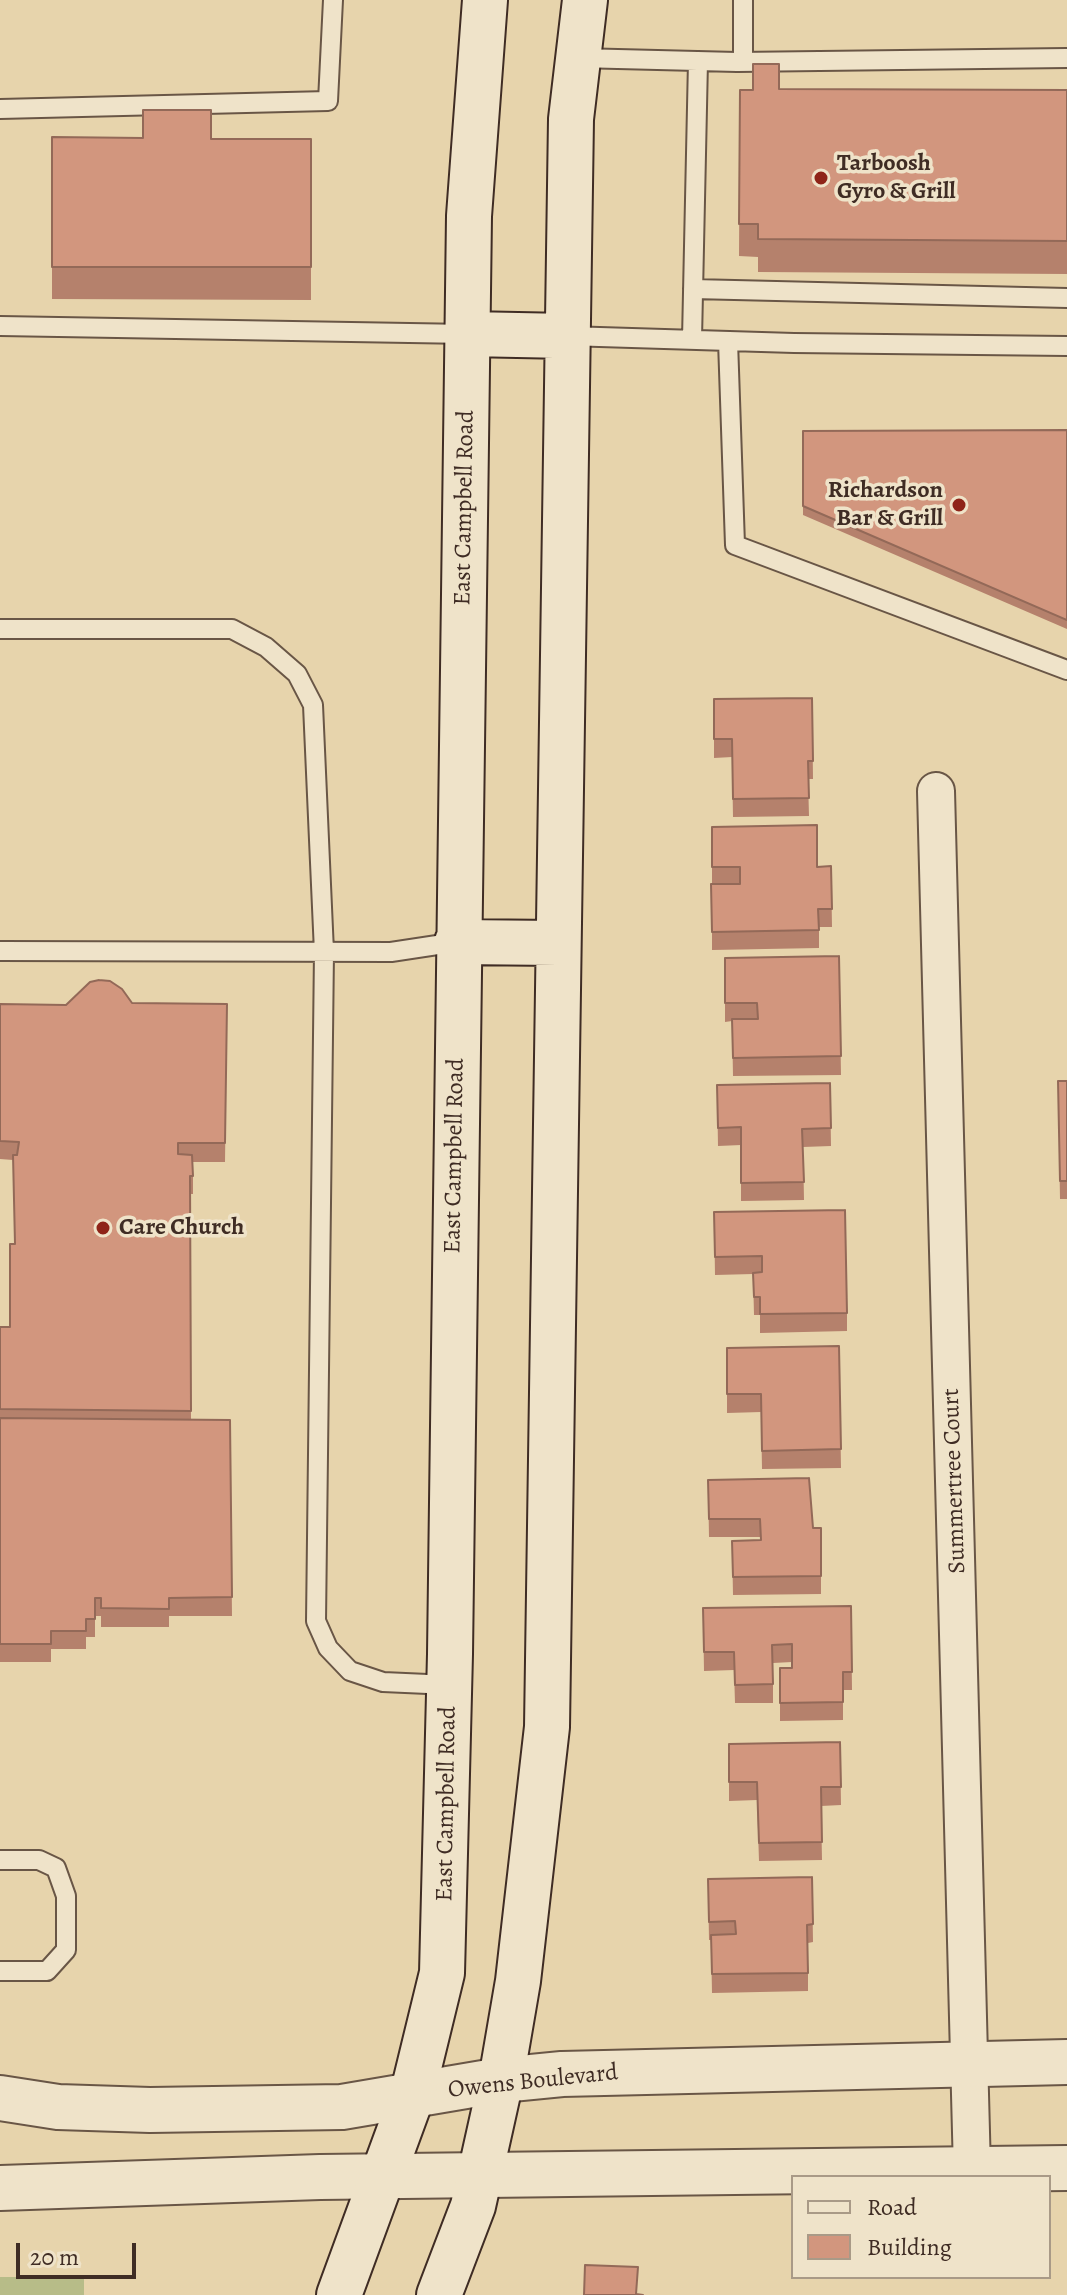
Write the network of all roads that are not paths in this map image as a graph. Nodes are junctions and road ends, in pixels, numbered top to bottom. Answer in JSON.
{"nodes":[{"id":1,"x":333,"y":0,"type":"edge"},
{"id":2,"x":485,"y":0,"type":"edge"},
{"id":3,"x":585,"y":0,"type":"edge"},
{"id":4,"x":743,"y":0,"type":"edge"},
{"id":5,"x":578,"y":58,"type":"junction"},
{"id":6,"x":1067,"y":58,"type":"edge"},
{"id":7,"x":698,"y":61,"type":"junction"},
{"id":8,"x":743,"y":62,"type":"junction"},
{"id":9,"x":0,"y":109,"type":"edge"},
{"id":10,"x":693,"y":289,"type":"junction"},
{"id":11,"x":1067,"y":298,"type":"edge"},
{"id":12,"x":0,"y":326,"type":"edge"},
{"id":13,"x":468,"y":334,"type":"junction"},
{"id":14,"x":567,"y":336,"type":"junction"},
{"id":15,"x":692,"y":339,"type":"junction"},
{"id":16,"x":728,"y":341,"type":"junction"},
{"id":17,"x":1067,"y":346,"type":"edge"},
{"id":18,"x":0,"y":629,"type":"edge"},
{"id":19,"x":1067,"y":670,"type":"edge"},
{"id":20,"x":936,"y":791,"type":"dead end"},
{"id":21,"x":457,"y":942,"type":"junction"},
{"id":22,"x":558,"y":943,"type":"junction"},
{"id":23,"x":0,"y":951,"type":"edge"},
{"id":24,"x":324,"y":952,"type":"junction"},
{"id":25,"x":450,"y":1685,"type":"junction"},
{"id":26,"x":0,"y":1860,"type":"edge"},
{"id":27,"x":0,"y":1971,"type":"edge"},
{"id":28,"x":1067,"y":2062,"type":"edge"},
{"id":29,"x":970,"y":2064,"type":"junction"},
{"id":30,"x":501,"y":2080,"type":"junction"},
{"id":31,"x":412,"y":2096,"type":"junction"},
{"id":32,"x":0,"y":2098,"type":"edge"},
{"id":33,"x":1067,"y":2168,"type":"edge"},
{"id":34,"x":972,"y":2170,"type":"junction"},
{"id":35,"x":481,"y":2174,"type":"junction"},
{"id":36,"x":383,"y":2176,"type":"junction"},
{"id":37,"x":0,"y":2188,"type":"edge"},
{"id":38,"x":339,"y":2295,"type":"edge"},
{"id":39,"x":439,"y":2295,"type":"edge"}],
"edges":[{"from":1,"to":9,"type":"lane"},
{"from":2,"to":13,"type":"main road","name":"East Campbell Road"},
{"from":3,"to":5,"type":"main road"},
{"from":4,"to":8,"type":"lane"},
{"from":5,"to":7,"type":"lane"},
{"from":5,"to":14,"type":"main road"},
{"from":6,"to":8,"type":"lane"},
{"from":7,"to":8,"type":"lane"},
{"from":7,"to":10,"type":"lane"},
{"from":10,"to":11,"type":"lane"},
{"from":10,"to":15,"type":"lane"},
{"from":12,"to":13,"type":"lane"},
{"from":13,"to":14,"type":"main road"},
{"from":13,"to":21,"type":"main road","name":"East Campbell Road"},
{"from":14,"to":15,"type":"lane"},
{"from":14,"to":22,"type":"main road"},
{"from":15,"to":16,"type":"lane"},
{"from":16,"to":17,"type":"lane"},
{"from":16,"to":19,"type":"lane"},
{"from":18,"to":24,"type":"lane"},
{"from":20,"to":29,"type":"street","name":"Summertree Court"},
{"from":21,"to":22,"type":"main road"},
{"from":21,"to":24,"type":"lane"},
{"from":21,"to":25,"type":"main road","name":"East Campbell Road"},
{"from":22,"to":30,"type":"main road"},
{"from":23,"to":24,"type":"lane"},
{"from":24,"to":25,"type":"lane"},
{"from":25,"to":31,"type":"main road","name":"East Campbell Road"},
{"from":26,"to":27,"type":"lane"},
{"from":28,"to":29,"type":"main road","name":"Owens Boulevard"},
{"from":29,"to":30,"type":"main road","name":"Owens Boulevard"},
{"from":29,"to":34,"type":"street","name":"Summertree Court"},
{"from":30,"to":31,"type":"main road","name":"Owens Boulevard"},
{"from":30,"to":35,"type":"main road"},
{"from":31,"to":32,"type":"main road","name":"Owens Boulevard"},
{"from":31,"to":36,"type":"main road","name":"East Campbell Road"},
{"from":33,"to":34,"type":"main road"},
{"from":34,"to":35,"type":"main road"},
{"from":35,"to":36,"type":"main road"},
{"from":35,"to":39,"type":"main road"},
{"from":36,"to":37,"type":"main road"},
{"from":36,"to":38,"type":"main road","name":"East Campbell Road"}]}
